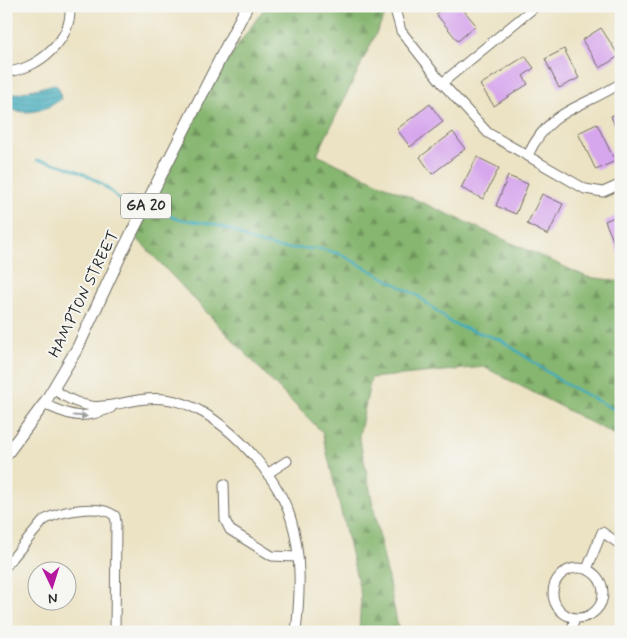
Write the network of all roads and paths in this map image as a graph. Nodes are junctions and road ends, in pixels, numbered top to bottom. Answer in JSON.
{"nodes":[{"id":1,"x":70,"y":6,"type":"edge"},
{"id":2,"x":247,"y":6,"type":"edge"},
{"id":3,"x":394,"y":6,"type":"edge"},
{"id":4,"x":536,"y":6,"type":"edge"},
{"id":5,"x":6,"y":72,"type":"edge"},
{"id":6,"x":442,"y":82,"type":"junction"},
{"id":7,"x":621,"y":83,"type":"edge"},
{"id":8,"x":528,"y":155,"type":"junction"},
{"id":9,"x":621,"y":184,"type":"edge"},
{"id":10,"x":53,"y":389,"type":"junction"},
{"id":11,"x":44,"y":404,"type":"junction"},
{"id":12,"x":116,"y":406,"type":"junction"},
{"id":13,"x":6,"y":455,"type":"edge"},
{"id":14,"x":287,"y":461,"type":"dead end"},
{"id":15,"x":266,"y":474,"type":"junction"},
{"id":16,"x":224,"y":484,"type":"dead end"},
{"id":17,"x":621,"y":545,"type":"edge"},
{"id":18,"x":297,"y":557,"type":"junction"},
{"id":19,"x":6,"y":566,"type":"edge"},
{"id":20,"x":587,"y":569,"type":"junction"},
{"id":21,"x":575,"y":626,"type":"edge"},
{"id":22,"x":115,"y":632,"type":"edge"},
{"id":23,"x":296,"y":632,"type":"edge"}],
"edges":[{"from":1,"to":5,"type":"street"},
{"from":2,"to":10,"type":"main road","name":"HAMPTON STREET","number":"GA 20"},
{"from":3,"to":6,"type":"street"},
{"from":4,"to":6,"type":"street"},
{"from":6,"to":8,"type":"street"},
{"from":7,"to":8,"type":"street"},
{"from":8,"to":9,"type":"street"},
{"from":10,"to":11,"type":"main road","name":"HAMPTON STREET","number":"GA 20"},
{"from":10,"to":12,"type":"street"},
{"from":11,"to":12,"type":"street","one_way":true},
{"from":11,"to":13,"type":"main road","name":"HAMPTON STREET","number":"GA 20"},
{"from":12,"to":15,"type":"street"},
{"from":14,"to":15,"type":"street"},
{"from":15,"to":18,"type":"street"},
{"from":16,"to":18,"type":"street"},
{"from":17,"to":20,"type":"street"},
{"from":18,"to":23,"type":"street"},
{"from":19,"to":22,"type":"street"},
{"from":20,"to":21,"type":"street"},
{"from":20,"to":21,"type":"street"}]}
